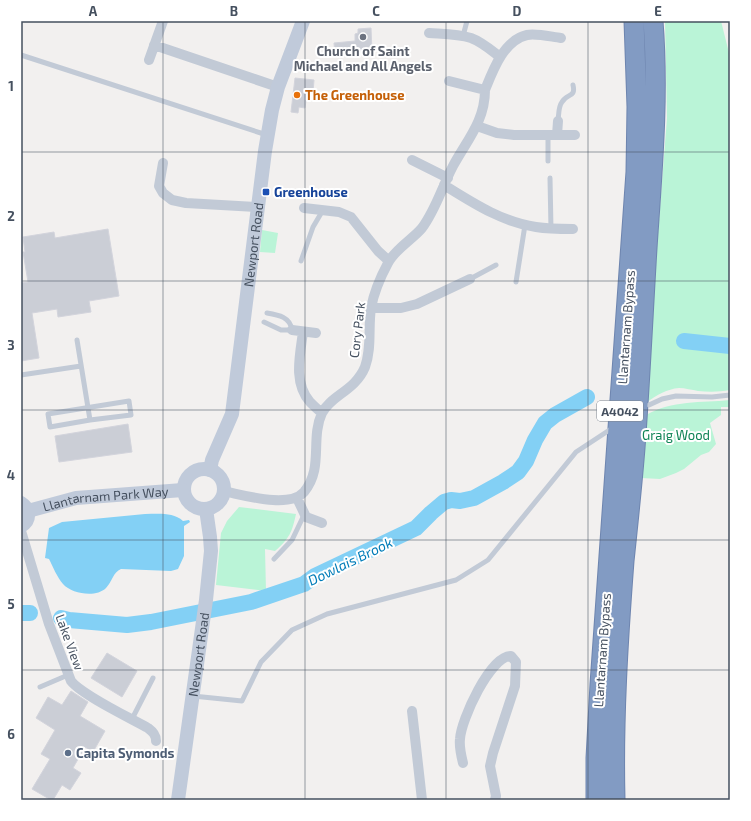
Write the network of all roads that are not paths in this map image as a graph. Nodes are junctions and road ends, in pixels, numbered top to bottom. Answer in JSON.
{"nodes":[{"id":1,"x":163,"y":21,"type":"edge"},
{"id":2,"x":303,"y":21,"type":"edge"},
{"id":3,"x":467,"y":21,"type":"edge"},
{"id":4,"x":634,"y":21,"type":"edge"},
{"id":5,"x":653,"y":21,"type":"edge"},
{"id":6,"x":430,"y":33,"type":"dead end"},
{"id":7,"x":463,"y":36,"type":"junction"},
{"id":8,"x":561,"y":38,"type":"dead end"},
{"id":9,"x":154,"y":45,"type":"junction"},
{"id":10,"x":21,"y":55,"type":"edge"},
{"id":11,"x":500,"y":57,"type":"junction"},
{"id":12,"x":149,"y":60,"type":"dead end"},
{"id":13,"x":449,"y":81,"type":"dead end"},
{"id":14,"x":573,"y":85,"type":"dead end"},
{"id":15,"x":278,"y":87,"type":"junction"},
{"id":16,"x":485,"y":90,"type":"junction"},
{"id":17,"x":558,"y":121,"type":"joint"},
{"id":18,"x":477,"y":126,"type":"junction"},
{"id":19,"x":267,"y":135,"type":"junction"},
{"id":20,"x":553,"y":135,"type":"junction"},
{"id":21,"x":575,"y":135,"type":"dead end"},
{"id":22,"x":412,"y":160,"type":"dead end"},
{"id":23,"x":548,"y":161,"type":"dead end"},
{"id":24,"x":163,"y":162,"type":"dead end"},
{"id":25,"x":550,"y":178,"type":"dead end"},
{"id":26,"x":446,"y":182,"type":"junction"},
{"id":27,"x":258,"y":207,"type":"junction"},
{"id":28,"x":304,"y":208,"type":"dead end"},
{"id":29,"x":323,"y":210,"type":"junction"},
{"id":30,"x":525,"y":225,"type":"junction"},
{"id":31,"x":551,"y":228,"type":"junction"},
{"id":32,"x":572,"y":229,"type":"dead end"},
{"id":33,"x":301,"y":261,"type":"dead end"},
{"id":34,"x":389,"y":261,"type":"junction"},
{"id":35,"x":496,"y":265,"type":"dead end"},
{"id":36,"x":470,"y":279,"type":"joint"},
{"id":37,"x":516,"y":282,"type":"dead end"},
{"id":38,"x":371,"y":308,"type":"junction"},
{"id":39,"x":268,"y":313,"type":"dead end"},
{"id":40,"x":264,"y":322,"type":"dead end"},
{"id":41,"x":292,"y":330,"type":"junction"},
{"id":42,"x":303,"y":332,"type":"junction"},
{"id":43,"x":316,"y":333,"type":"dead end"},
{"id":44,"x":77,"y":340,"type":"dead end"},
{"id":45,"x":81,"y":366,"type":"junction"},
{"id":46,"x":21,"y":375,"type":"edge"},
{"id":47,"x":730,"y":395,"type":"edge"},
{"id":48,"x":649,"y":405,"type":"dead end"},
{"id":49,"x":88,"y":408,"type":"junction"},
{"id":50,"x":322,"y":413,"type":"junction"},
{"id":51,"x":90,"y":420,"type":"junction"},
{"id":52,"x":611,"y":429,"type":"dead end"},
{"id":53,"x":210,"y":470,"type":"junction"},
{"id":54,"x":184,"y":490,"type":"junction"},
{"id":55,"x":223,"y":491,"type":"junction"},
{"id":56,"x":297,"y":498,"type":"junction"},
{"id":57,"x":24,"y":507,"type":"edge"},
{"id":58,"x":206,"y":509,"type":"junction"},
{"id":59,"x":304,"y":514,"type":"junction"},
{"id":60,"x":322,"y":523,"type":"dead end"},
{"id":61,"x":21,"y":526,"type":"edge"},
{"id":62,"x":21,"y":531,"type":"edge"},
{"id":63,"x":274,"y":559,"type":"dead end"},
{"id":64,"x":68,"y":674,"type":"junction"},
{"id":65,"x":153,"y":678,"type":"dead end"},
{"id":66,"x":40,"y":687,"type":"dead end"},
{"id":67,"x":192,"y":696,"type":"junction"},
{"id":68,"x":412,"y":711,"type":"dead end"},
{"id":69,"x":132,"y":719,"type":"junction"},
{"id":70,"x":156,"y":741,"type":"dead end"},
{"id":71,"x":463,"y":763,"type":"dead end"},
{"id":72,"x":178,"y":800,"type":"edge"},
{"id":73,"x":422,"y":800,"type":"edge"},
{"id":74,"x":495,"y":800,"type":"edge"},
{"id":75,"x":596,"y":800,"type":"edge"},
{"id":76,"x":615,"y":800,"type":"edge"}],
"edges":[{"from":1,"to":9,"type":"street"},
{"from":2,"to":15,"type":"street","name":"Newport Road"},
{"from":3,"to":7,"type":"lane"},
{"from":4,"to":75,"type":"highway","name":"Llantarnam Bypass","number":"A4042"},
{"from":5,"to":76,"type":"highway","name":"Llantarnam Bypass","number":"A4042"},
{"from":6,"to":7,"type":"street"},
{"from":7,"to":11,"type":"street"},
{"from":8,"to":11,"type":"street","name":"Cory Park"},
{"from":9,"to":12,"type":"street"},
{"from":9,"to":15,"type":"street"},
{"from":10,"to":19,"type":"lane"},
{"from":11,"to":16,"type":"street","name":"Cory Park"},
{"from":13,"to":16,"type":"street"},
{"from":14,"to":17,"type":"lane"},
{"from":15,"to":19,"type":"street","name":"Newport Road"},
{"from":16,"to":18,"type":"street","name":"Cory Park"},
{"from":17,"to":20,"type":"street"},
{"from":18,"to":20,"type":"street"},
{"from":18,"to":26,"type":"street","name":"Cory Park"},
{"from":19,"to":27,"type":"street","name":"Newport Road"},
{"from":20,"to":21,"type":"street"},
{"from":20,"to":23,"type":"lane"},
{"from":22,"to":26,"type":"street"},
{"from":24,"to":27,"type":"street"},
{"from":25,"to":31,"type":"lane"},
{"from":26,"to":30,"type":"street"},
{"from":26,"to":34,"type":"street","name":"Cory Park"},
{"from":27,"to":53,"type":"street","name":"Newport Road"},
{"from":28,"to":29,"type":"street"},
{"from":29,"to":33,"type":"lane"},
{"from":29,"to":34,"type":"street"},
{"from":30,"to":31,"type":"street"},
{"from":30,"to":37,"type":"lane"},
{"from":31,"to":32,"type":"street"},
{"from":34,"to":38,"type":"street","name":"Cory Park"},
{"from":35,"to":36,"type":"lane"},
{"from":36,"to":38,"type":"street"},
{"from":38,"to":50,"type":"street","name":"Cory Park"},
{"from":39,"to":41,"type":"lane"},
{"from":40,"to":41,"type":"lane"},
{"from":41,"to":42,"type":"street"},
{"from":42,"to":43,"type":"street"},
{"from":42,"to":50,"type":"street"},
{"from":44,"to":45,"type":"lane"},
{"from":45,"to":46,"type":"lane"},
{"from":45,"to":49,"type":"lane"},
{"from":47,"to":48,"type":"lane"},
{"from":49,"to":51,"type":"lane"},
{"from":49,"to":51,"type":"lane"},
{"from":49,"to":51,"type":"lane"},
{"from":50,"to":56,"type":"street"},
{"from":52,"to":67,"type":"lane"},
{"from":53,"to":54,"type":"street"},
{"from":53,"to":55,"type":"street"},
{"from":54,"to":57,"type":"street","name":"Llantarnam Park Way"},
{"from":54,"to":58,"type":"street"},
{"from":55,"to":56,"type":"street"},
{"from":55,"to":58,"type":"street"},
{"from":56,"to":59,"type":"street"},
{"from":57,"to":61,"type":"street","name":"Llantarnam Park Way"},
{"from":58,"to":67,"type":"street","name":"Newport Road"},
{"from":59,"to":60,"type":"street"},
{"from":59,"to":63,"type":"lane"},
{"from":62,"to":64,"type":"street","name":"Lake View"},
{"from":64,"to":66,"type":"lane"},
{"from":64,"to":69,"type":"street","name":"Lake View"},
{"from":65,"to":69,"type":"lane"},
{"from":67,"to":72,"type":"street","name":"Newport Road"},
{"from":68,"to":73,"type":"street"},
{"from":69,"to":70,"type":"street","name":"Lake View"},
{"from":71,"to":74,"type":"street"}]}
